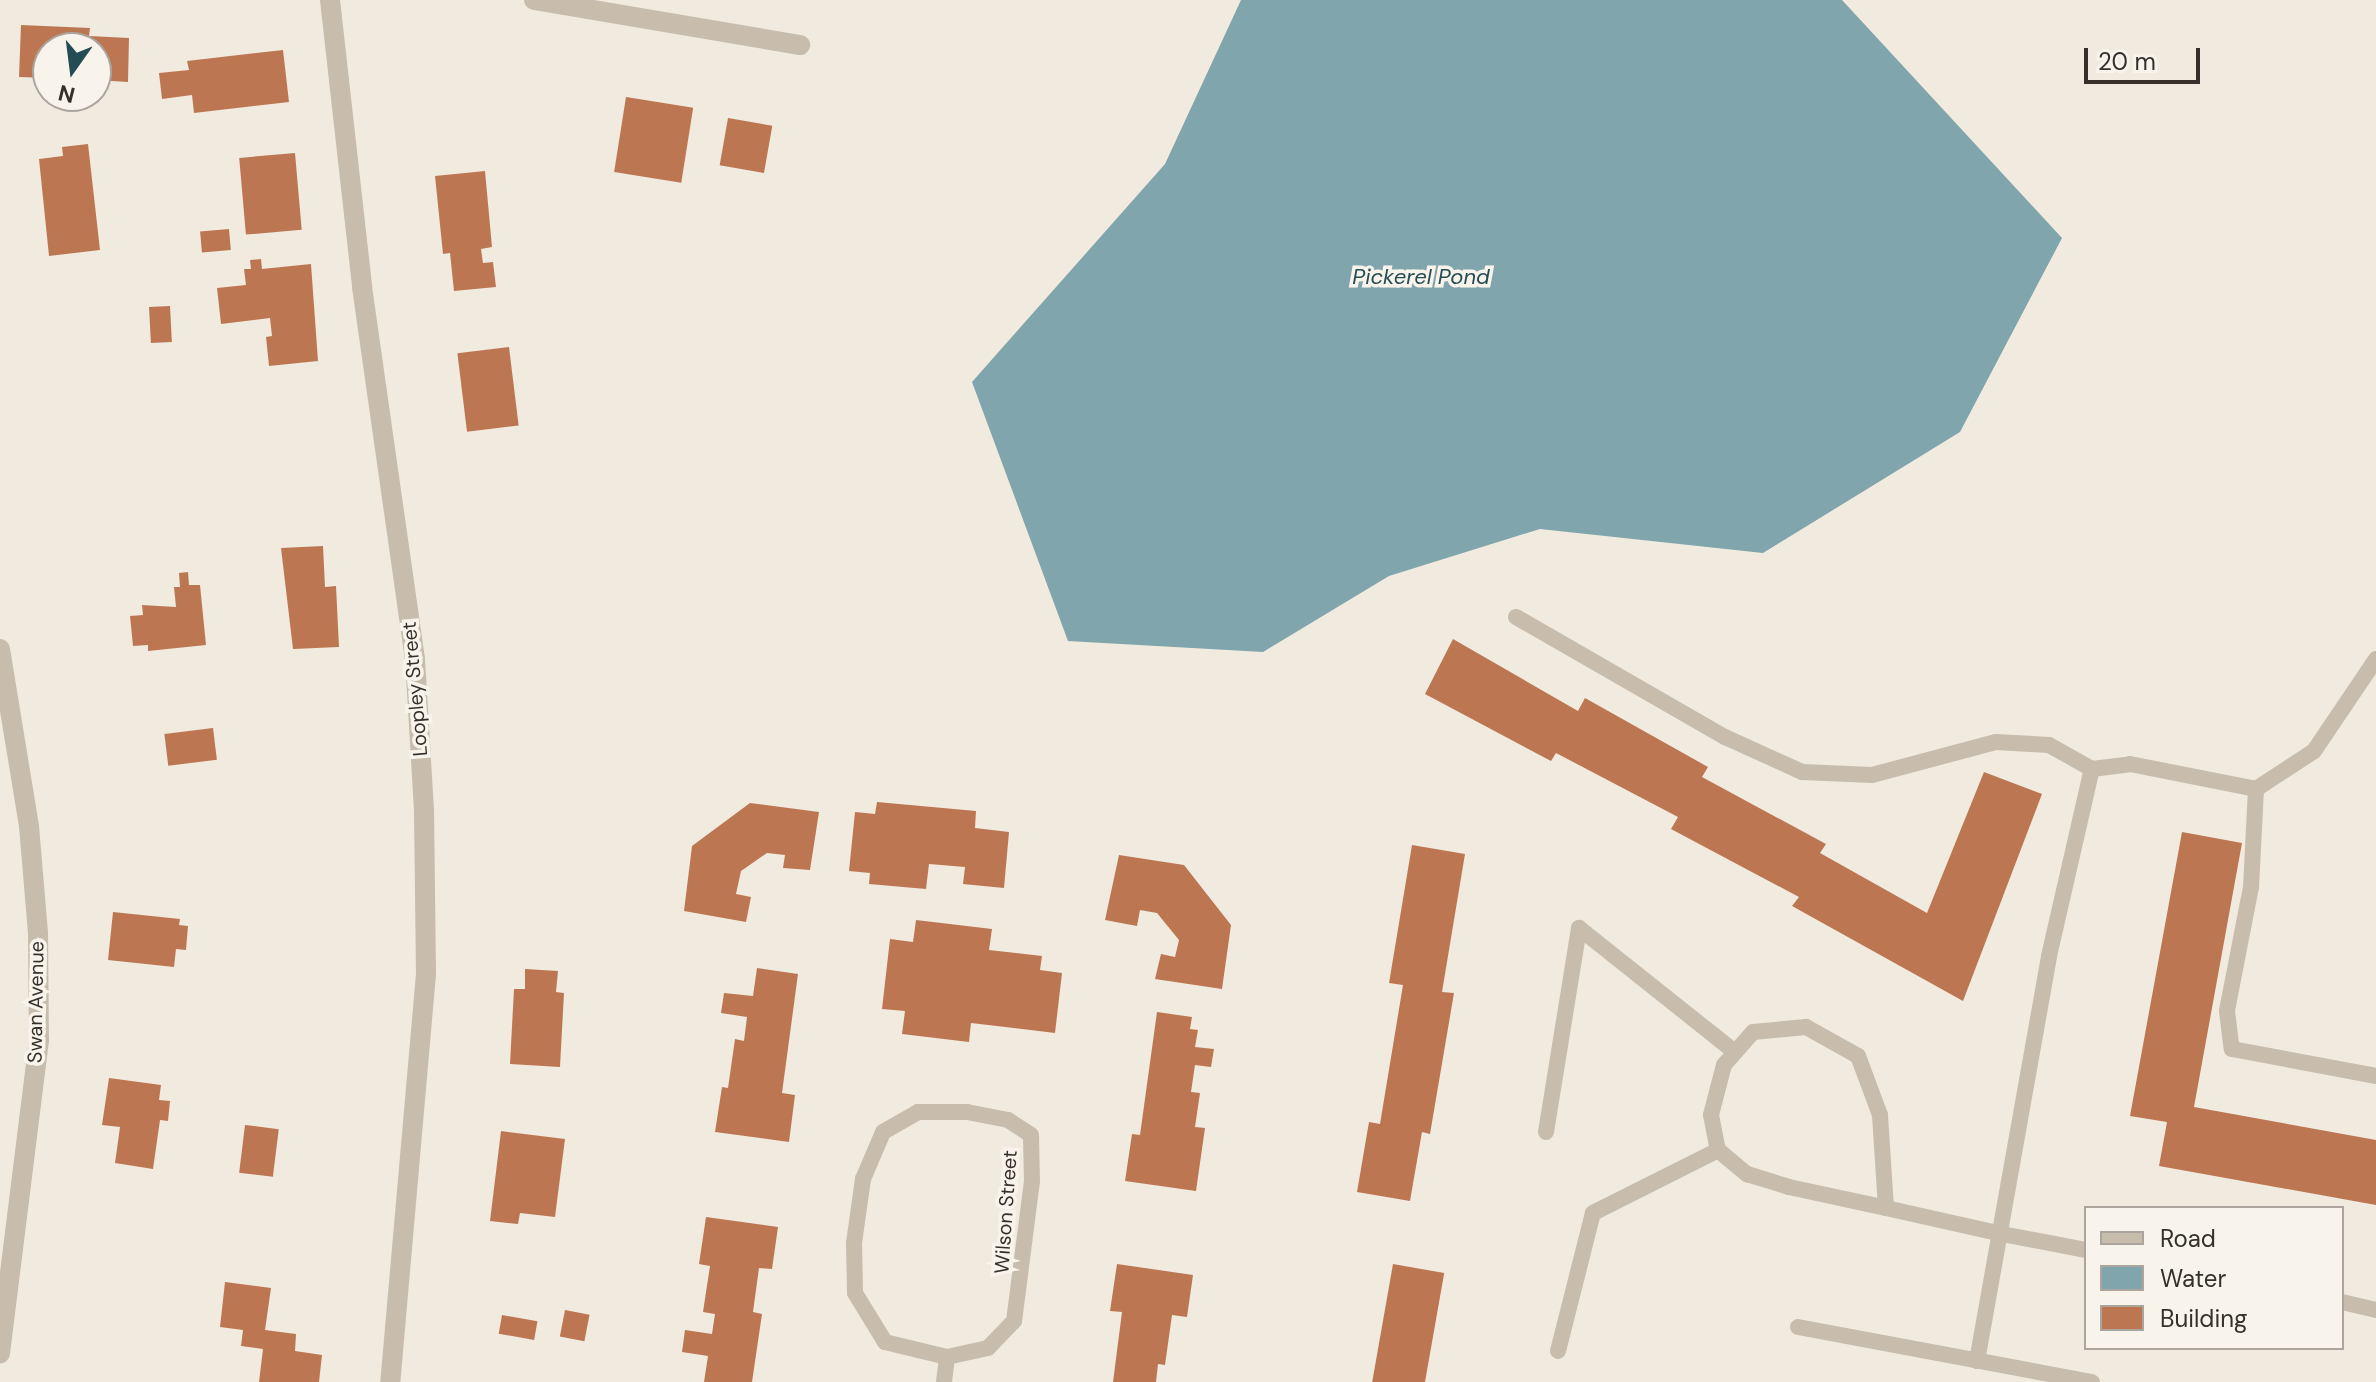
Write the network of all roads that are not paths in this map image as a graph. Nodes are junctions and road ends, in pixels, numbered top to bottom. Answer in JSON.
{"nodes":[{"id":1,"x":330,"y":0,"type":"edge"},
{"id":2,"x":534,"y":0,"type":"edge"},
{"id":3,"x":800,"y":45,"type":"dead end"},
{"id":4,"x":1516,"y":617,"type":"dead end"},
{"id":5,"x":0,"y":649,"type":"edge"},
{"id":6,"x":2376,"y":659,"type":"edge"},
{"id":7,"x":2092,"y":769,"type":"junction"},
{"id":8,"x":2256,"y":789,"type":"junction"},
{"id":9,"x":1735,"y":1052,"type":"junction"},
{"id":10,"x":2376,"y":1076,"type":"edge"},
{"id":11,"x":1546,"y":1132,"type":"dead end"},
{"id":12,"x":1718,"y":1150,"type":"junction"},
{"id":13,"x":1886,"y":1208,"type":"junction"},
{"id":14,"x":2002,"y":1234,"type":"junction"},
{"id":15,"x":2084,"y":1250,"type":"edge"},
{"id":16,"x":2344,"y":1302,"type":"edge"},
{"id":17,"x":2376,"y":1310,"type":"edge"},
{"id":18,"x":1798,"y":1327,"type":"dead end"},
{"id":19,"x":1558,"y":1351,"type":"dead end"},
{"id":20,"x":0,"y":1354,"type":"edge"},
{"id":21,"x":947,"y":1357,"type":"junction"},
{"id":22,"x":1977,"y":1361,"type":"junction"},
{"id":23,"x":390,"y":1382,"type":"edge"},
{"id":24,"x":944,"y":1382,"type":"edge"},
{"id":25,"x":2092,"y":1382,"type":"edge"}],
"edges":[{"from":1,"to":23,"type":"street","name":"Loopley Street"},
{"from":2,"to":3,"type":"street"},
{"from":4,"to":7,"type":"lane"},
{"from":5,"to":20,"type":"street","name":"Swan Avenue"},
{"from":6,"to":8,"type":"lane"},
{"from":7,"to":8,"type":"lane"},
{"from":7,"to":14,"type":"lane"},
{"from":8,"to":10,"type":"lane"},
{"from":9,"to":11,"type":"lane"},
{"from":9,"to":12,"type":"lane"},
{"from":9,"to":13,"type":"lane"},
{"from":12,"to":13,"type":"lane"},
{"from":12,"to":19,"type":"lane"},
{"from":13,"to":14,"type":"lane"},
{"from":14,"to":15,"type":"lane"},
{"from":14,"to":22,"type":"lane"},
{"from":16,"to":17,"type":"lane"},
{"from":18,"to":22,"type":"lane"},
{"from":21,"to":21,"type":"lane","name":"Wilson Street"},
{"from":21,"to":24,"type":"lane"},
{"from":22,"to":25,"type":"lane"}]}
